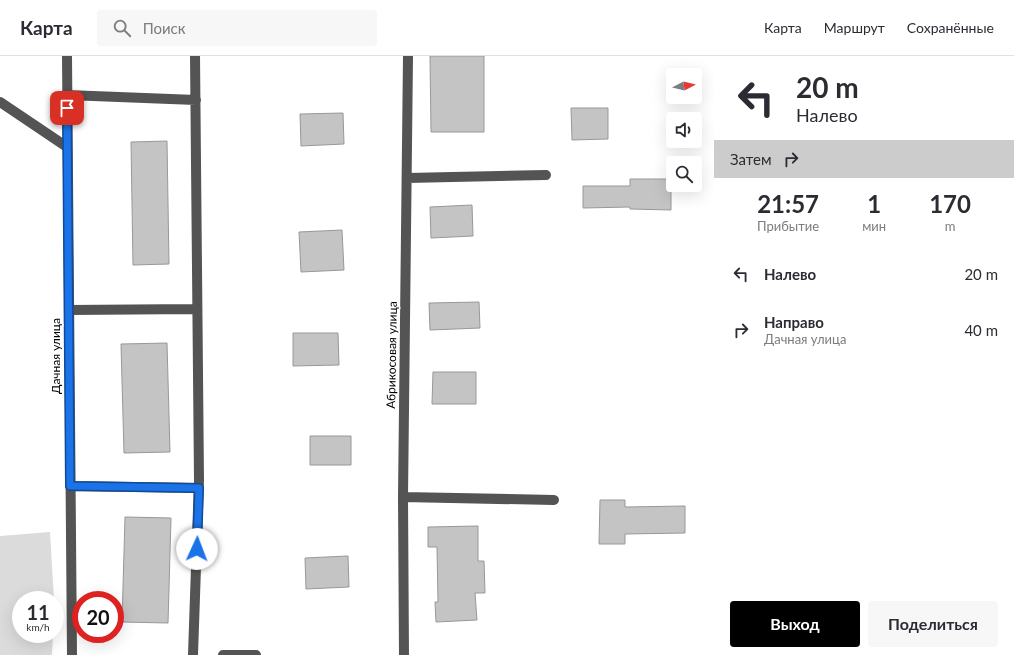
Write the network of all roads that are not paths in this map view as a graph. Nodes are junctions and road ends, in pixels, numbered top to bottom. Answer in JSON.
{"nodes":[{"id":1,"x":67,"y":56,"type":"edge"},
{"id":2,"x":196,"y":56,"type":"edge"},
{"id":3,"x":408,"y":56,"type":"edge"},
{"id":4,"x":67,"y":95,"type":"junction"},
{"id":5,"x":196,"y":100,"type":"junction"},
{"id":6,"x":0,"y":102,"type":"edge"},
{"id":7,"x":67,"y":146,"type":"junction"},
{"id":8,"x":546,"y":175,"type":"dead end"},
{"id":9,"x":407,"y":178,"type":"junction"},
{"id":10,"x":197,"y":309,"type":"junction"},
{"id":11,"x":69,"y":310,"type":"junction"},
{"id":12,"x":70,"y":486,"type":"junction"},
{"id":13,"x":199,"y":488,"type":"junction"},
{"id":14,"x":403,"y":497,"type":"junction"},
{"id":15,"x":554,"y":500,"type":"dead end"},
{"id":16,"x":72,"y":655,"type":"edge"},
{"id":17,"x":193,"y":655,"type":"edge"},
{"id":18,"x":223,"y":655,"type":"edge"},
{"id":19,"x":256,"y":655,"type":"edge"},
{"id":20,"x":404,"y":655,"type":"edge"}],
"edges":[{"from":1,"to":4,"type":"street","name":"Дачная улица"},
{"from":2,"to":5,"type":"street"},
{"from":3,"to":9,"type":"street","name":"Абрикосовая улица"},
{"from":4,"to":5,"type":"street"},
{"from":4,"to":7,"type":"street","name":"Дачная улица"},
{"from":5,"to":10,"type":"street"},
{"from":6,"to":7,"type":"street"},
{"from":7,"to":11,"type":"street","name":"Дачная улица"},
{"from":8,"to":9,"type":"street"},
{"from":9,"to":14,"type":"street","name":"Абрикосовая улица"},
{"from":10,"to":11,"type":"street"},
{"from":10,"to":13,"type":"street"},
{"from":11,"to":12,"type":"street","name":"Дачная улица"},
{"from":12,"to":13,"type":"street"},
{"from":12,"to":16,"type":"street","name":"Дачная улица"},
{"from":13,"to":17,"type":"street"},
{"from":14,"to":15,"type":"street"},
{"from":14,"to":20,"type":"street","name":"Абрикосовая улица"},
{"from":18,"to":19,"type":"street"}]}
